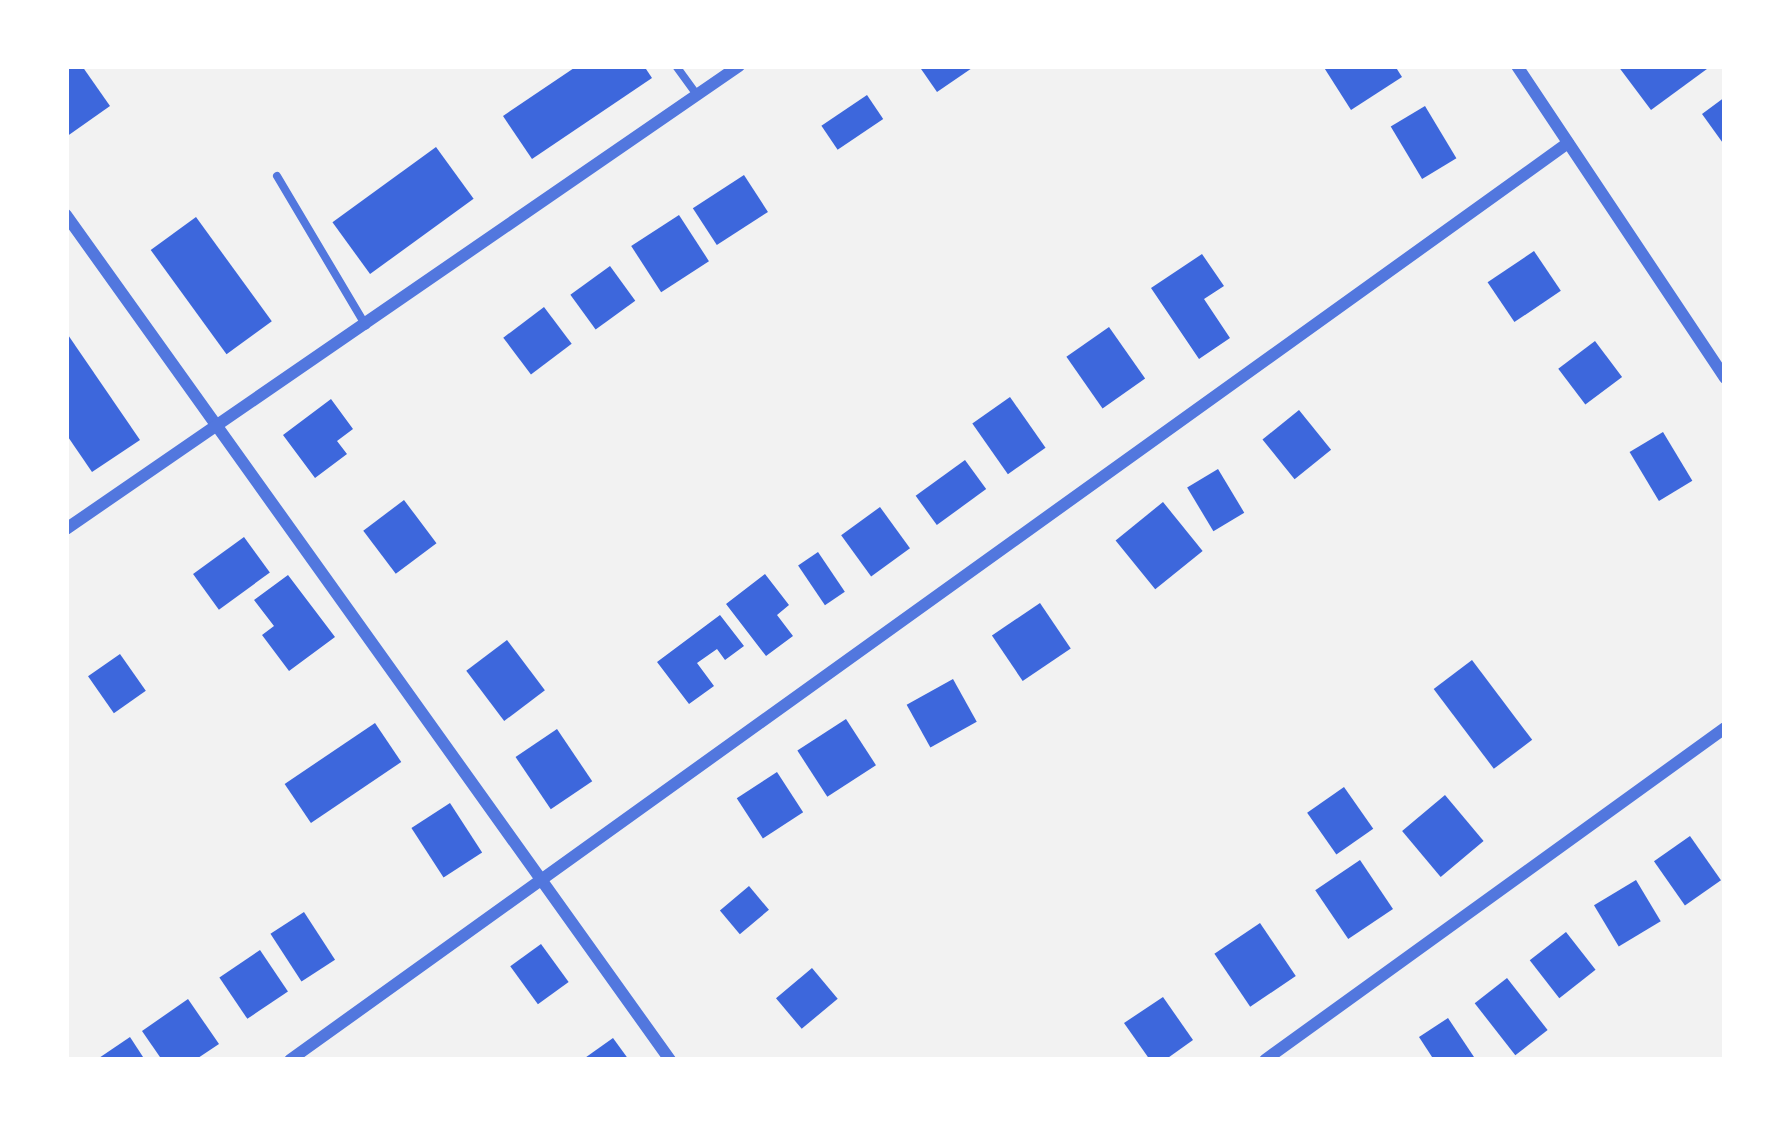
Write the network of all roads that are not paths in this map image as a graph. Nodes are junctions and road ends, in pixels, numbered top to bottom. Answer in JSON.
{"nodes":[{"id":1,"x":676,"y":66,"type":"edge"},
{"id":2,"x":740,"y":66,"type":"edge"},
{"id":3,"x":1517,"y":66,"type":"edge"},
{"id":4,"x":697,"y":96,"type":"junction"},
{"id":5,"x":1568,"y":143,"type":"junction"},
{"id":6,"x":277,"y":176,"type":"dead end"},
{"id":7,"x":66,"y":215,"type":"edge"},
{"id":8,"x":367,"y":327,"type":"junction"},
{"id":9,"x":1725,"y":378,"type":"edge"},
{"id":10,"x":214,"y":427,"type":"junction"},
{"id":11,"x":66,"y":530,"type":"edge"},
{"id":12,"x":1725,"y":728,"type":"edge"},
{"id":13,"x":541,"y":880,"type":"junction"},
{"id":14,"x":290,"y":1060,"type":"edge"},
{"id":15,"x":670,"y":1060,"type":"edge"},
{"id":16,"x":1265,"y":1060,"type":"edge"}],
"edges":[{"from":1,"to":4,"type":"lane"},
{"from":2,"to":4,"type":"street"},
{"from":3,"to":5,"type":"street"},
{"from":4,"to":8,"type":"street"},
{"from":5,"to":9,"type":"street"},
{"from":5,"to":13,"type":"street"},
{"from":6,"to":8,"type":"lane"},
{"from":7,"to":10,"type":"street"},
{"from":8,"to":10,"type":"street"},
{"from":10,"to":11,"type":"street"},
{"from":10,"to":13,"type":"street"},
{"from":12,"to":16,"type":"street"},
{"from":13,"to":14,"type":"street"},
{"from":13,"to":15,"type":"street"}]}
